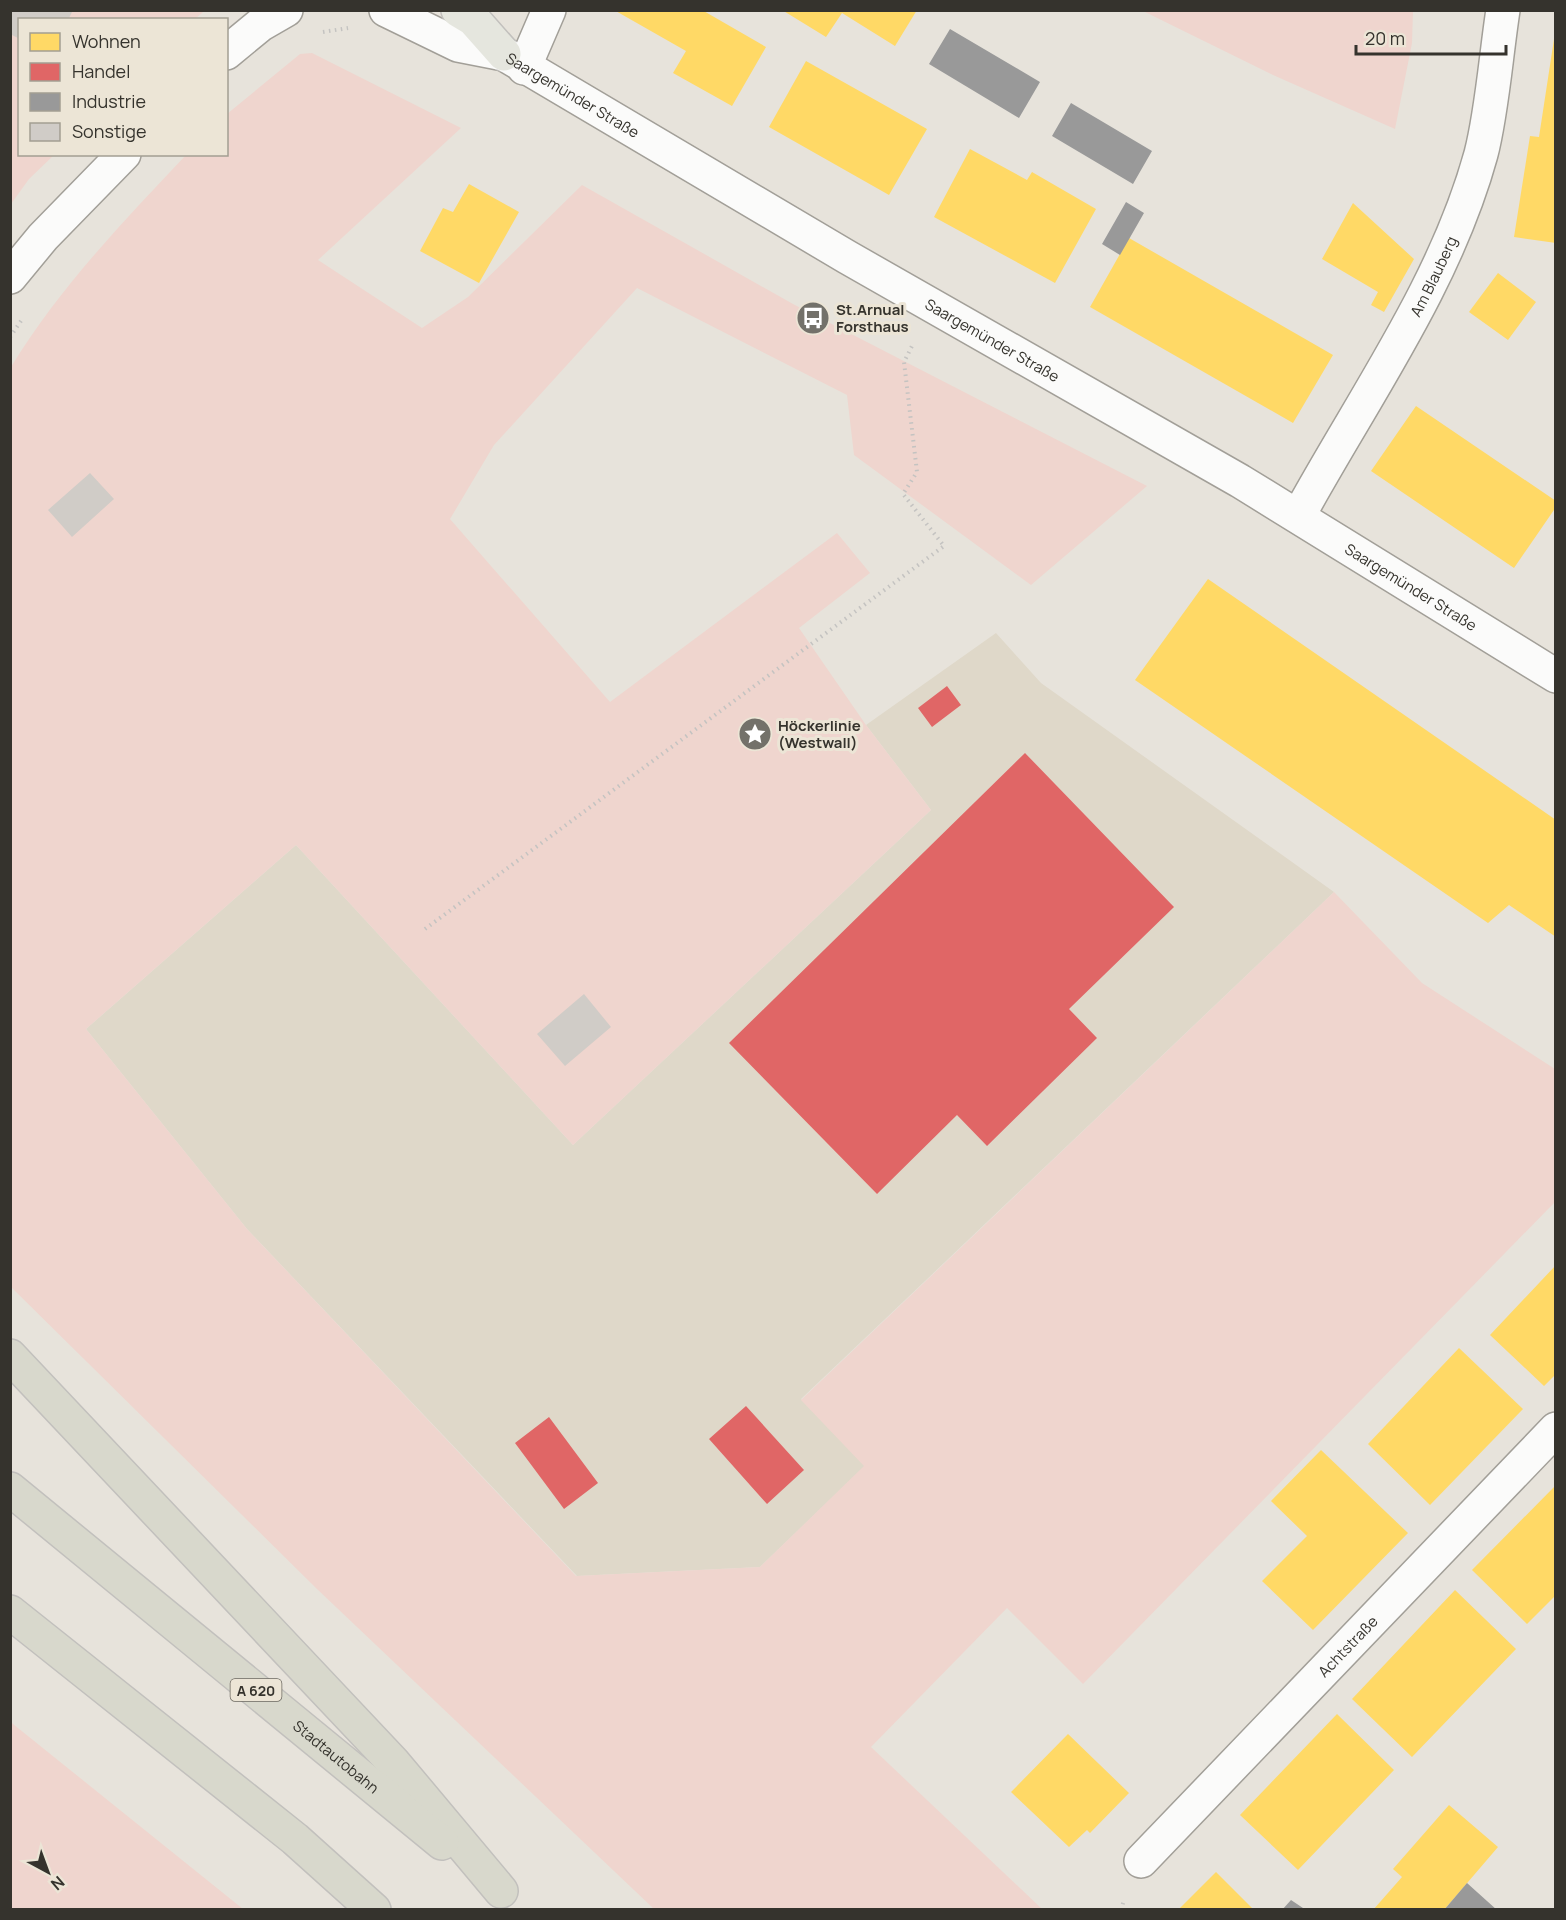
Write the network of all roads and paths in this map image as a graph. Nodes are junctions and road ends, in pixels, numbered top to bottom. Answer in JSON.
{"nodes":[{"id":1,"x":386,"y":10,"type":"edge"},
{"id":2,"x":458,"y":10,"type":"edge"},
{"id":3,"x":549,"y":10,"type":"edge"},
{"id":4,"x":1503,"y":10,"type":"edge"},
{"id":5,"x":268,"y":15,"type":"edge"},
{"id":6,"x":351,"y":28,"type":"dead end"},
{"id":7,"x":312,"y":33,"type":"dead end"},
{"id":8,"x":228,"y":51,"type":"edge"},
{"id":9,"x":514,"y":61,"type":"junction"},
{"id":10,"x":122,"y":156,"type":"edge"},
{"id":11,"x":10,"y":277,"type":"edge"},
{"id":12,"x":931,"y":305,"type":"junction"},
{"id":13,"x":1299,"y":515,"type":"junction"},
{"id":14,"x":1556,"y":676,"type":"edge"},
{"id":15,"x":424,"y":929,"type":"dead end"},
{"id":16,"x":10,"y":1356,"type":"edge"},
{"id":17,"x":1556,"y":1429,"type":"edge"},
{"id":18,"x":10,"y":1489,"type":"edge"},
{"id":19,"x":10,"y":1612,"type":"edge"},
{"id":20,"x":1141,"y":1862,"type":"dead end"},
{"id":21,"x":511,"y":1900,"type":"edge"},
{"id":22,"x":374,"y":1910,"type":"edge"}],
"edges":[{"from":1,"to":9,"type":"street","name":"Saargemünder Straße"},
{"from":2,"to":9,"type":"main road"},
{"from":3,"to":9,"type":"street"},
{"from":4,"to":13,"type":"street","name":"Am Blauberg"},
{"from":5,"to":8,"type":"street"},
{"from":6,"to":7,"type":"path"},
{"from":9,"to":12,"type":"street","name":"Saargemünder Straße"},
{"from":10,"to":11,"type":"street"},
{"from":12,"to":13,"type":"street","name":"Saargemünder Straße"},
{"from":12,"to":15,"type":"path"},
{"from":13,"to":14,"type":"street","name":"Saargemünder Straße"},
{"from":16,"to":21,"type":"highway"},
{"from":17,"to":20,"type":"street","name":"Achtstraße"},
{"from":18,"to":21,"type":"highway","name":"Stadtautobahn","number":"A 620"},
{"from":19,"to":22,"type":"highway"}]}
